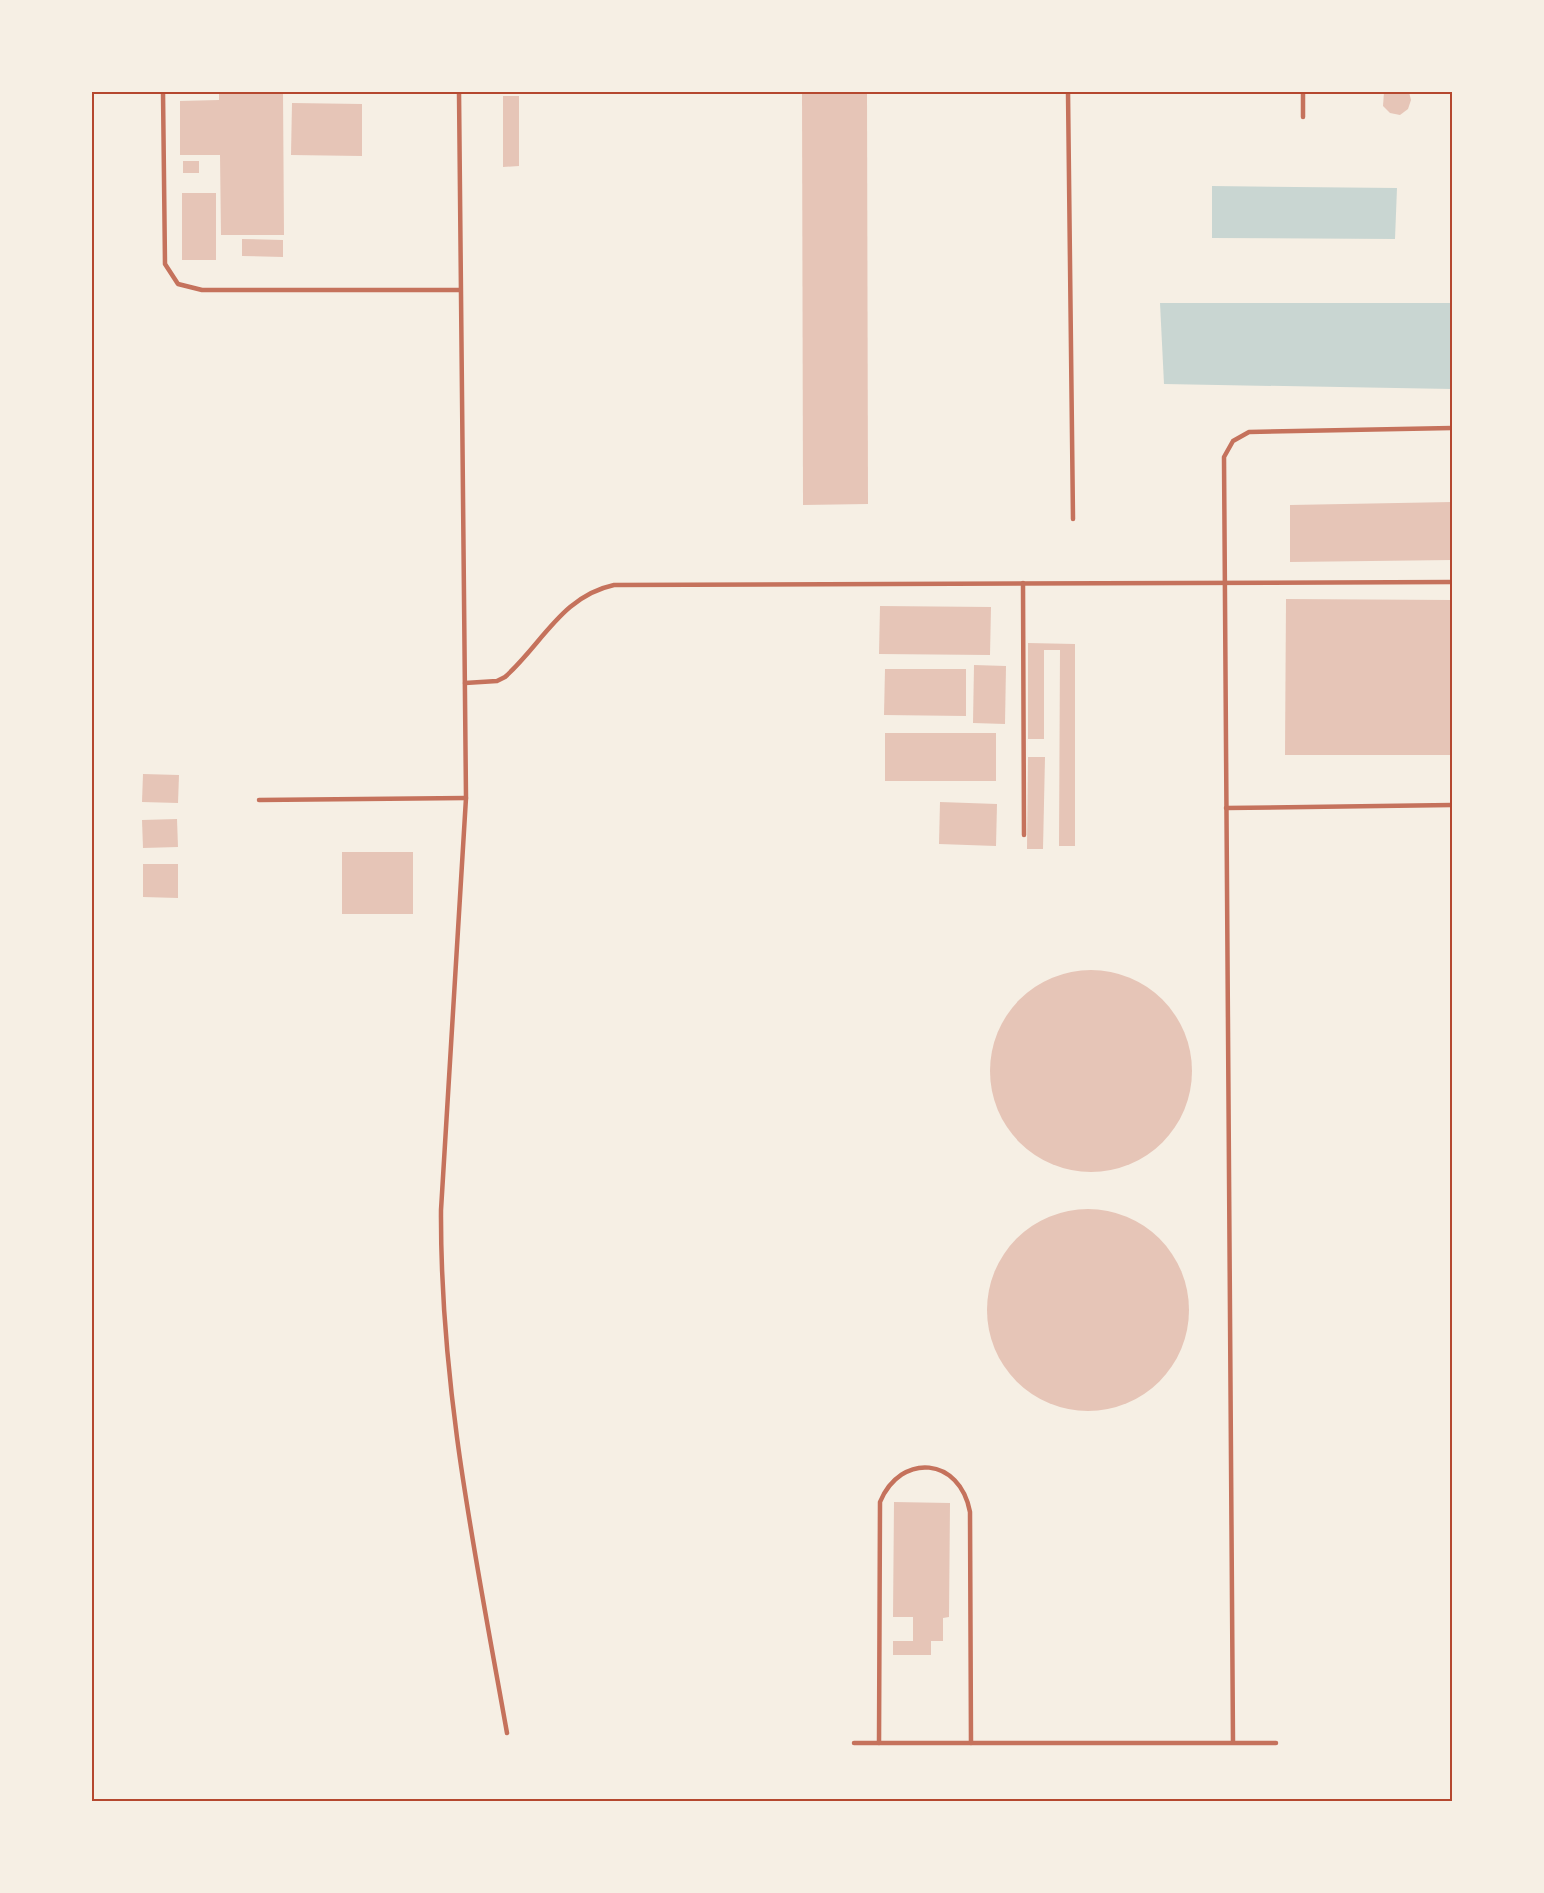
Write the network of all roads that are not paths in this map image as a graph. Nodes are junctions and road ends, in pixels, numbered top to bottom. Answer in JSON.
{"nodes":[{"id":1,"x":163,"y":92,"type":"edge"},
{"id":2,"x":459,"y":92,"type":"edge"},
{"id":3,"x":1068,"y":92,"type":"edge"},
{"id":4,"x":1303,"y":92,"type":"edge"},
{"id":5,"x":1303,"y":117,"type":"dead end"},
{"id":6,"x":460,"y":290,"type":"junction"},
{"id":7,"x":1452,"y":428,"type":"edge"},
{"id":8,"x":1073,"y":519,"type":"dead end"},
{"id":9,"x":1452,"y":582,"type":"edge"},
{"id":10,"x":1023,"y":583,"type":"junction"},
{"id":11,"x":1224,"y":583,"type":"junction"},
{"id":12,"x":465,"y":683,"type":"junction"},
{"id":13,"x":466,"y":798,"type":"junction"},
{"id":14,"x":259,"y":800,"type":"dead end"},
{"id":15,"x":1452,"y":805,"type":"edge"},
{"id":16,"x":1226,"y":808,"type":"junction"},
{"id":17,"x":1024,"y":835,"type":"dead end"},
{"id":18,"x":507,"y":1733,"type":"dead end"},
{"id":19,"x":1233,"y":1742,"type":"junction"},
{"id":20,"x":854,"y":1743,"type":"dead end"},
{"id":21,"x":879,"y":1743,"type":"junction"},
{"id":22,"x":971,"y":1743,"type":"junction"},
{"id":23,"x":1276,"y":1743,"type":"dead end"}],
"edges":[{"from":1,"to":6,"type":"lane"},
{"from":2,"to":6,"type":"lane"},
{"from":3,"to":8,"type":"lane"},
{"from":4,"to":5,"type":"lane"},
{"from":6,"to":12,"type":"lane"},
{"from":7,"to":11,"type":"lane"},
{"from":9,"to":11,"type":"lane"},
{"from":10,"to":11,"type":"lane"},
{"from":10,"to":12,"type":"lane"},
{"from":10,"to":17,"type":"lane"},
{"from":11,"to":16,"type":"lane"},
{"from":12,"to":13,"type":"lane"},
{"from":13,"to":14,"type":"lane"},
{"from":13,"to":18,"type":"lane"},
{"from":15,"to":16,"type":"lane"},
{"from":16,"to":19,"type":"lane"},
{"from":19,"to":22,"type":"lane"},
{"from":19,"to":23,"type":"lane"},
{"from":20,"to":21,"type":"lane"},
{"from":21,"to":22,"type":"lane"},
{"from":21,"to":22,"type":"lane"}]}
